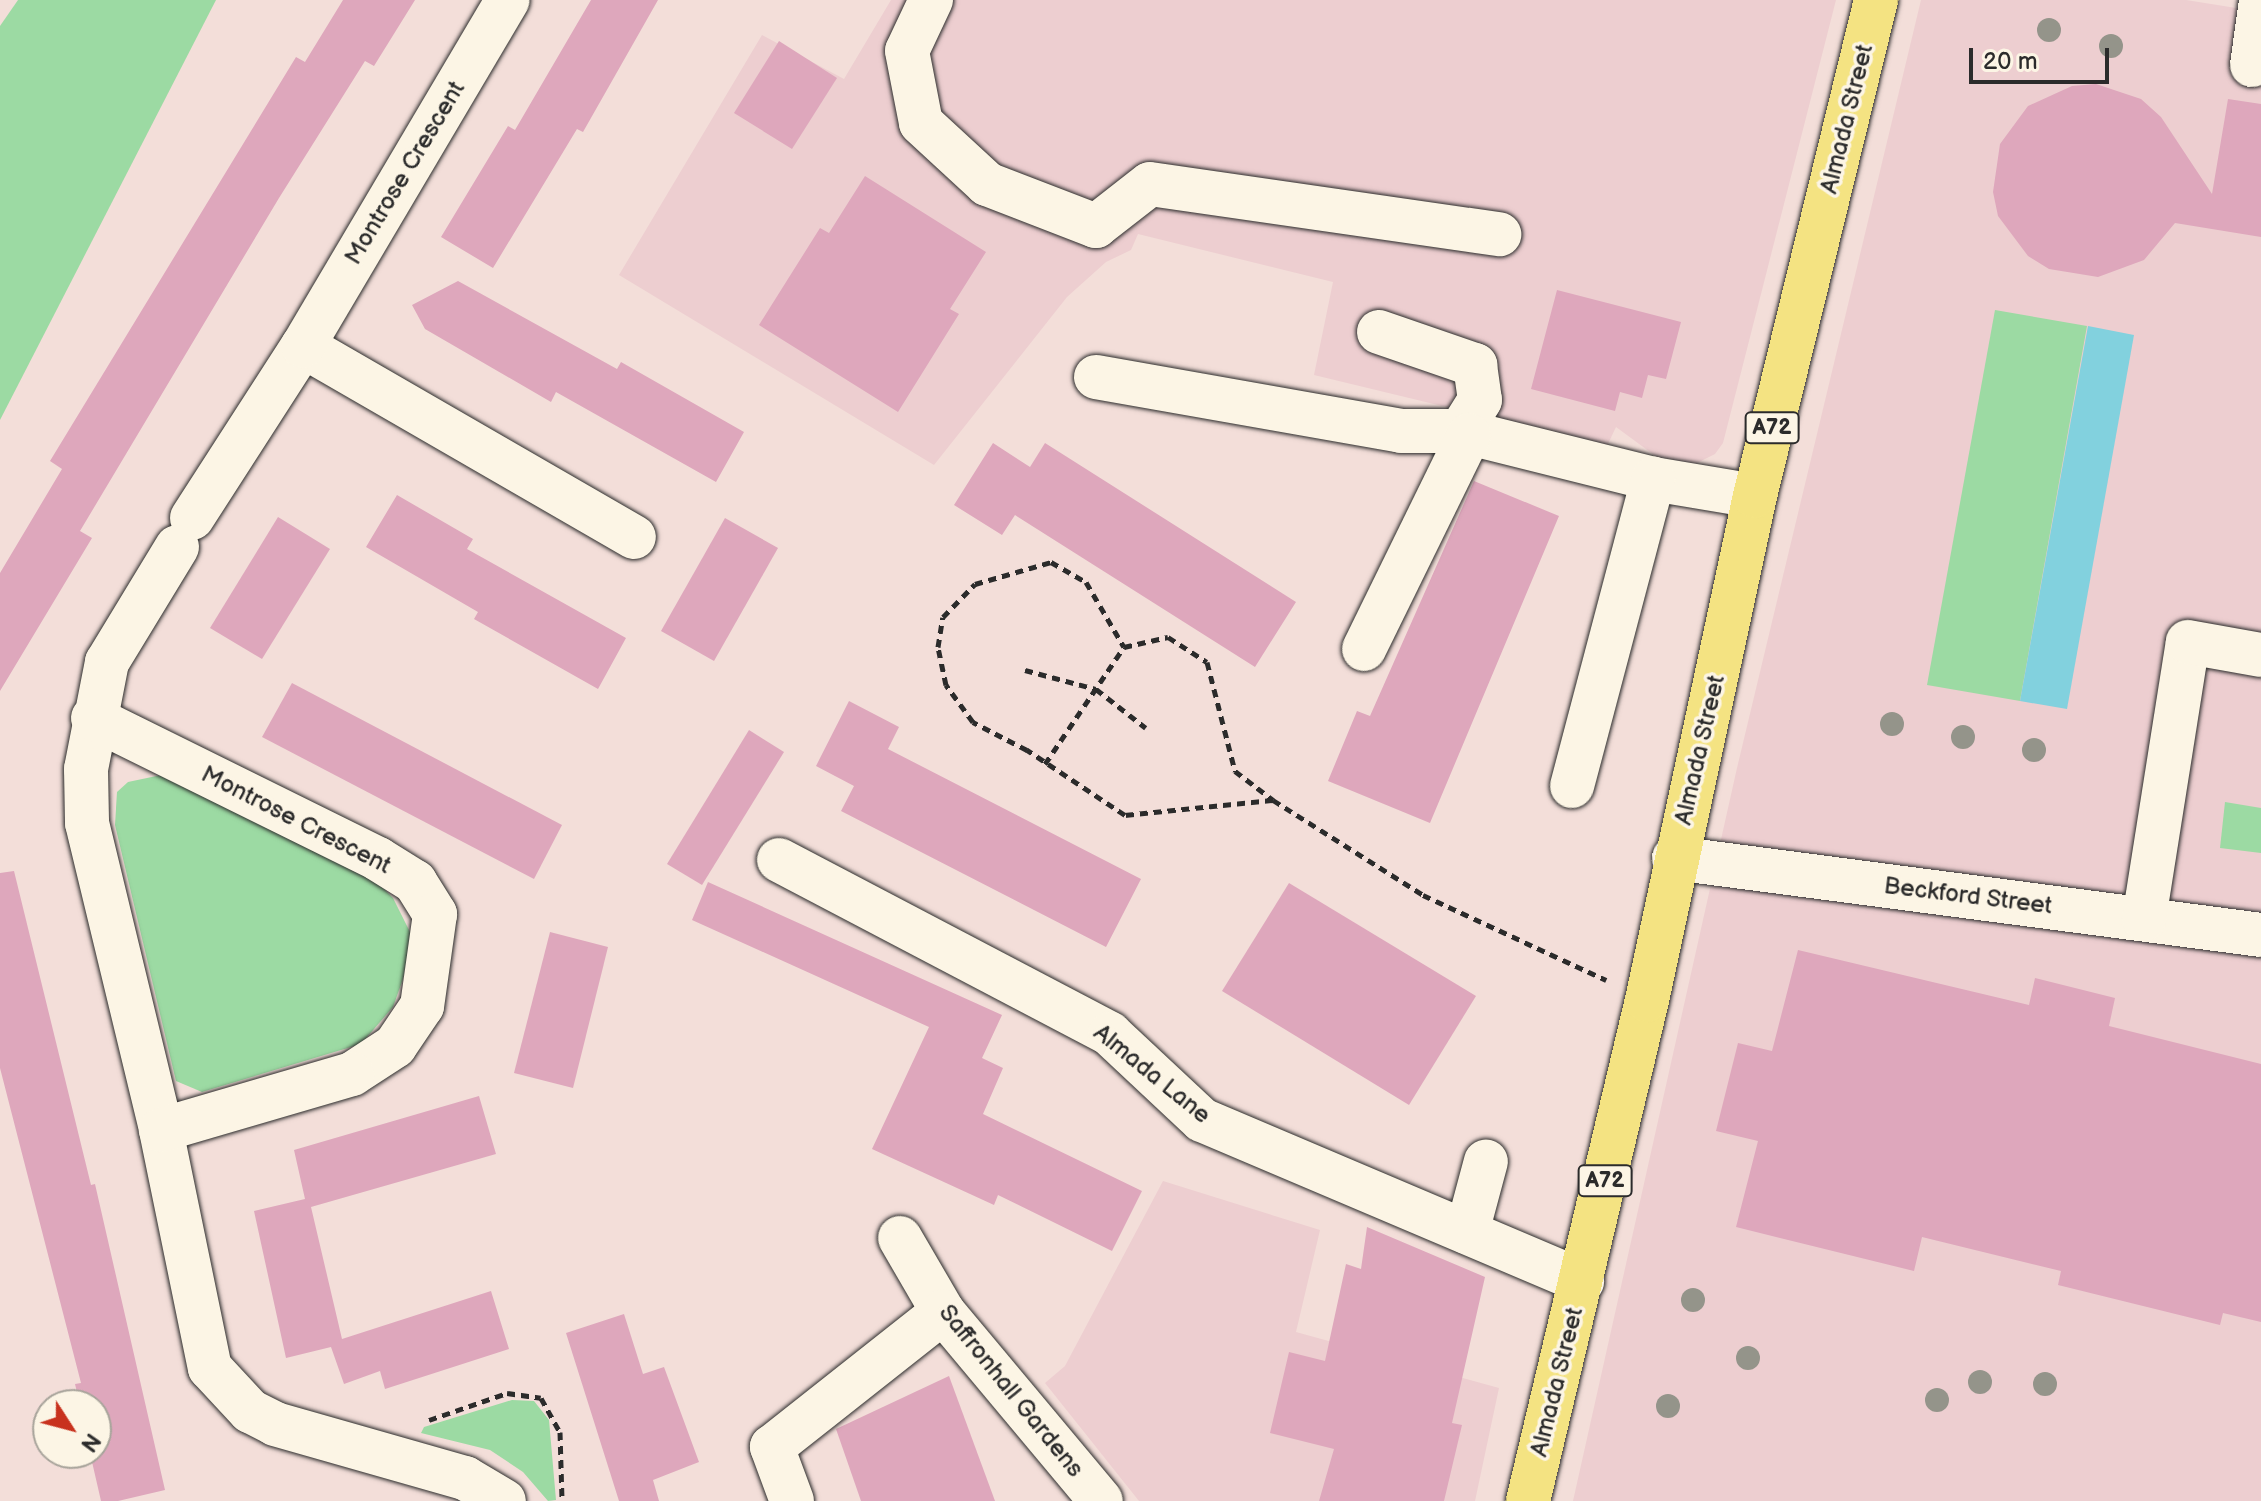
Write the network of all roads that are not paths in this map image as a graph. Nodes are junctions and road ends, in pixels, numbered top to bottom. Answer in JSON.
{"nodes":[{"id":1,"x":508,"y":0,"type":"edge"},
{"id":2,"x":931,"y":0,"type":"edge"},
{"id":3,"x":1876,"y":0,"type":"edge"},
{"id":4,"x":2261,"y":1,"type":"edge"},
{"id":5,"x":2252,"y":65,"type":"dead end"},
{"id":6,"x":1499,"y":234,"type":"dead end"},
{"id":7,"x":1379,"y":332,"type":"dead end"},
{"id":8,"x":303,"y":346,"type":"junction"},
{"id":9,"x":1096,"y":377,"type":"dead end"},
{"id":10,"x":1465,"y":433,"type":"junction"},
{"id":11,"x":1653,"y":479,"type":"junction"},
{"id":12,"x":1755,"y":496,"type":"junction"},
{"id":13,"x":634,"y":537,"type":"dead end"},
{"id":14,"x":1364,"y":649,"type":"dead end"},
{"id":15,"x":2261,"y":655,"type":"edge"},
{"id":16,"x":93,"y":718,"type":"junction"},
{"id":17,"x":1572,"y":786,"type":"dead end"},
{"id":18,"x":1674,"y":858,"type":"junction"},
{"id":19,"x":779,"y":860,"type":"dead end"},
{"id":20,"x":2144,"y":919,"type":"junction"},
{"id":21,"x":2261,"y":935,"type":"edge"},
{"id":22,"x":161,"y":1130,"type":"junction"},
{"id":23,"x":1486,"y":1161,"type":"dead end"},
{"id":24,"x":1467,"y":1232,"type":"junction"},
{"id":25,"x":900,"y":1238,"type":"dead end"},
{"id":26,"x":1582,"y":1281,"type":"junction"},
{"id":27,"x":943,"y":1312,"type":"junction"},
{"id":28,"x":504,"y":1501,"type":"edge"},
{"id":29,"x":792,"y":1501,"type":"edge"},
{"id":30,"x":1101,"y":1501,"type":"edge"},
{"id":31,"x":1528,"y":1501,"type":"edge"}],
"edges":[{"from":1,"to":8,"type":"street","name":"Montrose Crescent"},
{"from":2,"to":6,"type":"street"},
{"from":3,"to":12,"type":"main road","name":"Almada Street","number":"A72"},
{"from":4,"to":5,"type":"street"},
{"from":7,"to":10,"type":"street"},
{"from":8,"to":13,"type":"street"},
{"from":8,"to":16,"type":"street","name":"Montrose Crescent"},
{"from":9,"to":10,"type":"street"},
{"from":10,"to":11,"type":"street"},
{"from":10,"to":14,"type":"street"},
{"from":11,"to":12,"type":"street"},
{"from":11,"to":17,"type":"street"},
{"from":12,"to":18,"type":"main road","name":"Almada Street","number":"A72"},
{"from":15,"to":20,"type":"street"},
{"from":16,"to":22,"type":"street","name":"Montrose Crescent"},
{"from":16,"to":22,"type":"street","name":"Montrose Crescent"},
{"from":18,"to":20,"type":"street","name":"Beckford Street"},
{"from":18,"to":26,"type":"main road","name":"Almada Street","number":"A72"},
{"from":19,"to":24,"type":"street","name":"Almada Lane"},
{"from":20,"to":21,"type":"street","name":"Beckford Street"},
{"from":22,"to":28,"type":"street","name":"Montrose Crescent"},
{"from":23,"to":24,"type":"street"},
{"from":24,"to":26,"type":"street","name":"Almada Lane"},
{"from":25,"to":27,"type":"street","name":"Saffronhall Gardens"},
{"from":26,"to":31,"type":"main road","name":"Almada Street","number":"A72"},
{"from":27,"to":29,"type":"street"},
{"from":27,"to":30,"type":"street","name":"Saffronhall Gardens"}]}
